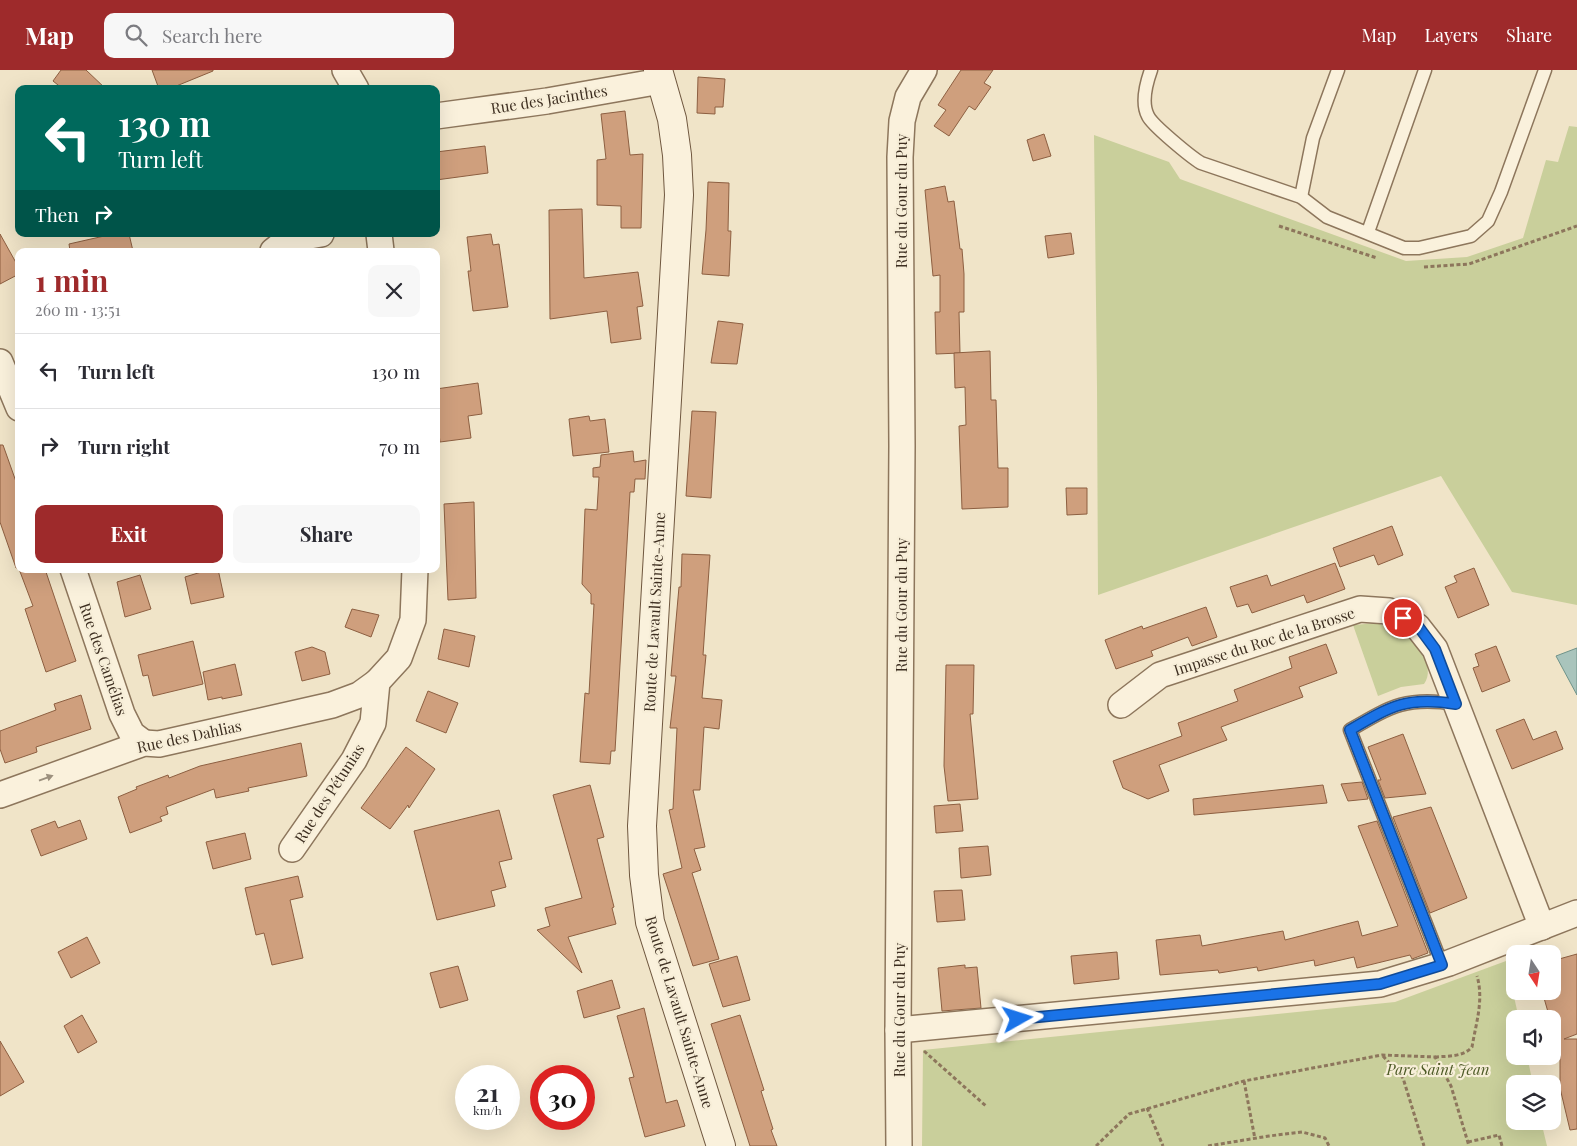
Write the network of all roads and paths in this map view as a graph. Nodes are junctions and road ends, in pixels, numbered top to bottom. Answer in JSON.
{"nodes":[{"id":1,"x":345,"y":70,"type":"edge"},
{"id":2,"x":924,"y":70,"type":"edge"},
{"id":3,"x":1151,"y":70,"type":"edge"},
{"id":4,"x":1338,"y":70,"type":"edge"},
{"id":5,"x":1425,"y":70,"type":"edge"},
{"id":6,"x":1545,"y":70,"type":"edge"},
{"id":7,"x":660,"y":75,"type":"edge"},
{"id":8,"x":354,"y":85,"type":"edge"},
{"id":9,"x":440,"y":115,"type":"edge"},
{"id":10,"x":1301,"y":197,"type":"junction"},
{"id":11,"x":1368,"y":232,"type":"junction"},
{"id":12,"x":304,"y":237,"type":"edge"},
{"id":13,"x":278,"y":248,"type":"edge"},
{"id":14,"x":0,"y":362,"type":"edge"},
{"id":15,"x":15,"y":398,"type":"edge"},
{"id":16,"x":74,"y":573,"type":"edge"},
{"id":17,"x":415,"y":573,"type":"edge"},
{"id":18,"x":377,"y":682,"type":"junction"},
{"id":19,"x":1121,"y":704,"type":"dead end"},
{"id":20,"x":1456,"y":704,"type":"junction"},
{"id":21,"x":144,"y":743,"type":"junction"},
{"id":22,"x":0,"y":795,"type":"edge"},
{"id":23,"x":292,"y":849,"type":"dead end"},
{"id":24,"x":1577,"y":913,"type":"edge"},
{"id":25,"x":1542,"y":927,"type":"junction"},
{"id":26,"x":1470,"y":955,"type":"junction"},
{"id":27,"x":1442,"y":965,"type":"junction"},
{"id":28,"x":910,"y":1030,"type":"junction"},
{"id":29,"x":1382,"y":1055,"type":"junction"},
{"id":30,"x":1435,"y":1058,"type":"junction"},
{"id":31,"x":1244,"y":1082,"type":"junction"},
{"id":32,"x":986,"y":1106,"type":"dead end"},
{"id":33,"x":1147,"y":1108,"type":"junction"},
{"id":34,"x":1255,"y":1139,"type":"junction"},
{"id":35,"x":1468,"y":1144,"type":"edge"},
{"id":36,"x":721,"y":1146,"type":"edge"},
{"id":37,"x":899,"y":1146,"type":"edge"},
{"id":38,"x":1096,"y":1146,"type":"edge"},
{"id":39,"x":1163,"y":1146,"type":"edge"},
{"id":40,"x":1208,"y":1146,"type":"edge"},
{"id":41,"x":1329,"y":1146,"type":"edge"},
{"id":42,"x":1424,"y":1146,"type":"edge"},
{"id":43,"x":1502,"y":1146,"type":"edge"}],
"edges":[{"from":1,"to":8,"type":"street"},
{"from":2,"to":28,"type":"street","name":"Rue du Gour du Puy"},
{"from":3,"to":10,"type":"lane"},
{"from":4,"to":10,"type":"lane"},
{"from":5,"to":11,"type":"lane"},
{"from":6,"to":11,"type":"lane"},
{"from":7,"to":9,"type":"street","name":"Rue des Jacinthes"},
{"from":7,"to":36,"type":"street","name":"Route de Lavault Sainte-Anne"},
{"from":10,"to":11,"type":"lane"},
{"from":12,"to":13,"type":"street"},
{"from":14,"to":15,"type":"street"},
{"from":16,"to":21,"type":"street","name":"Rue des Camélias"},
{"from":17,"to":18,"type":"street"},
{"from":18,"to":21,"type":"street","name":"Rue des Dahlias"},
{"from":18,"to":23,"type":"street","name":"Rue des Pétunias"},
{"from":19,"to":20,"type":"street","name":"Impasse du Roc de la Brosse"},
{"from":20,"to":25,"type":"street","name":"Impasse du Roc de la Brosse"},
{"from":20,"to":27,"type":"lane"},
{"from":22,"to":21,"type":"street","name":"Rue des Dahlias","one_way":true},
{"from":24,"to":25,"type":"street"},
{"from":25,"to":26,"type":"street"},
{"from":26,"to":27,"type":"street"},
{"from":26,"to":30,"type":"path"},
{"from":27,"to":28,"type":"street"},
{"from":28,"to":32,"type":"path"},
{"from":28,"to":37,"type":"street","name":"Rue du Gour du Puy"},
{"from":29,"to":30,"type":"path"},
{"from":29,"to":31,"type":"path"},
{"from":29,"to":42,"type":"path"},
{"from":30,"to":35,"type":"path"},
{"from":31,"to":33,"type":"path"},
{"from":31,"to":34,"type":"path"},
{"from":33,"to":38,"type":"path"},
{"from":33,"to":39,"type":"path"},
{"from":34,"to":40,"type":"path"},
{"from":34,"to":41,"type":"path"},
{"from":35,"to":43,"type":"path"}]}
